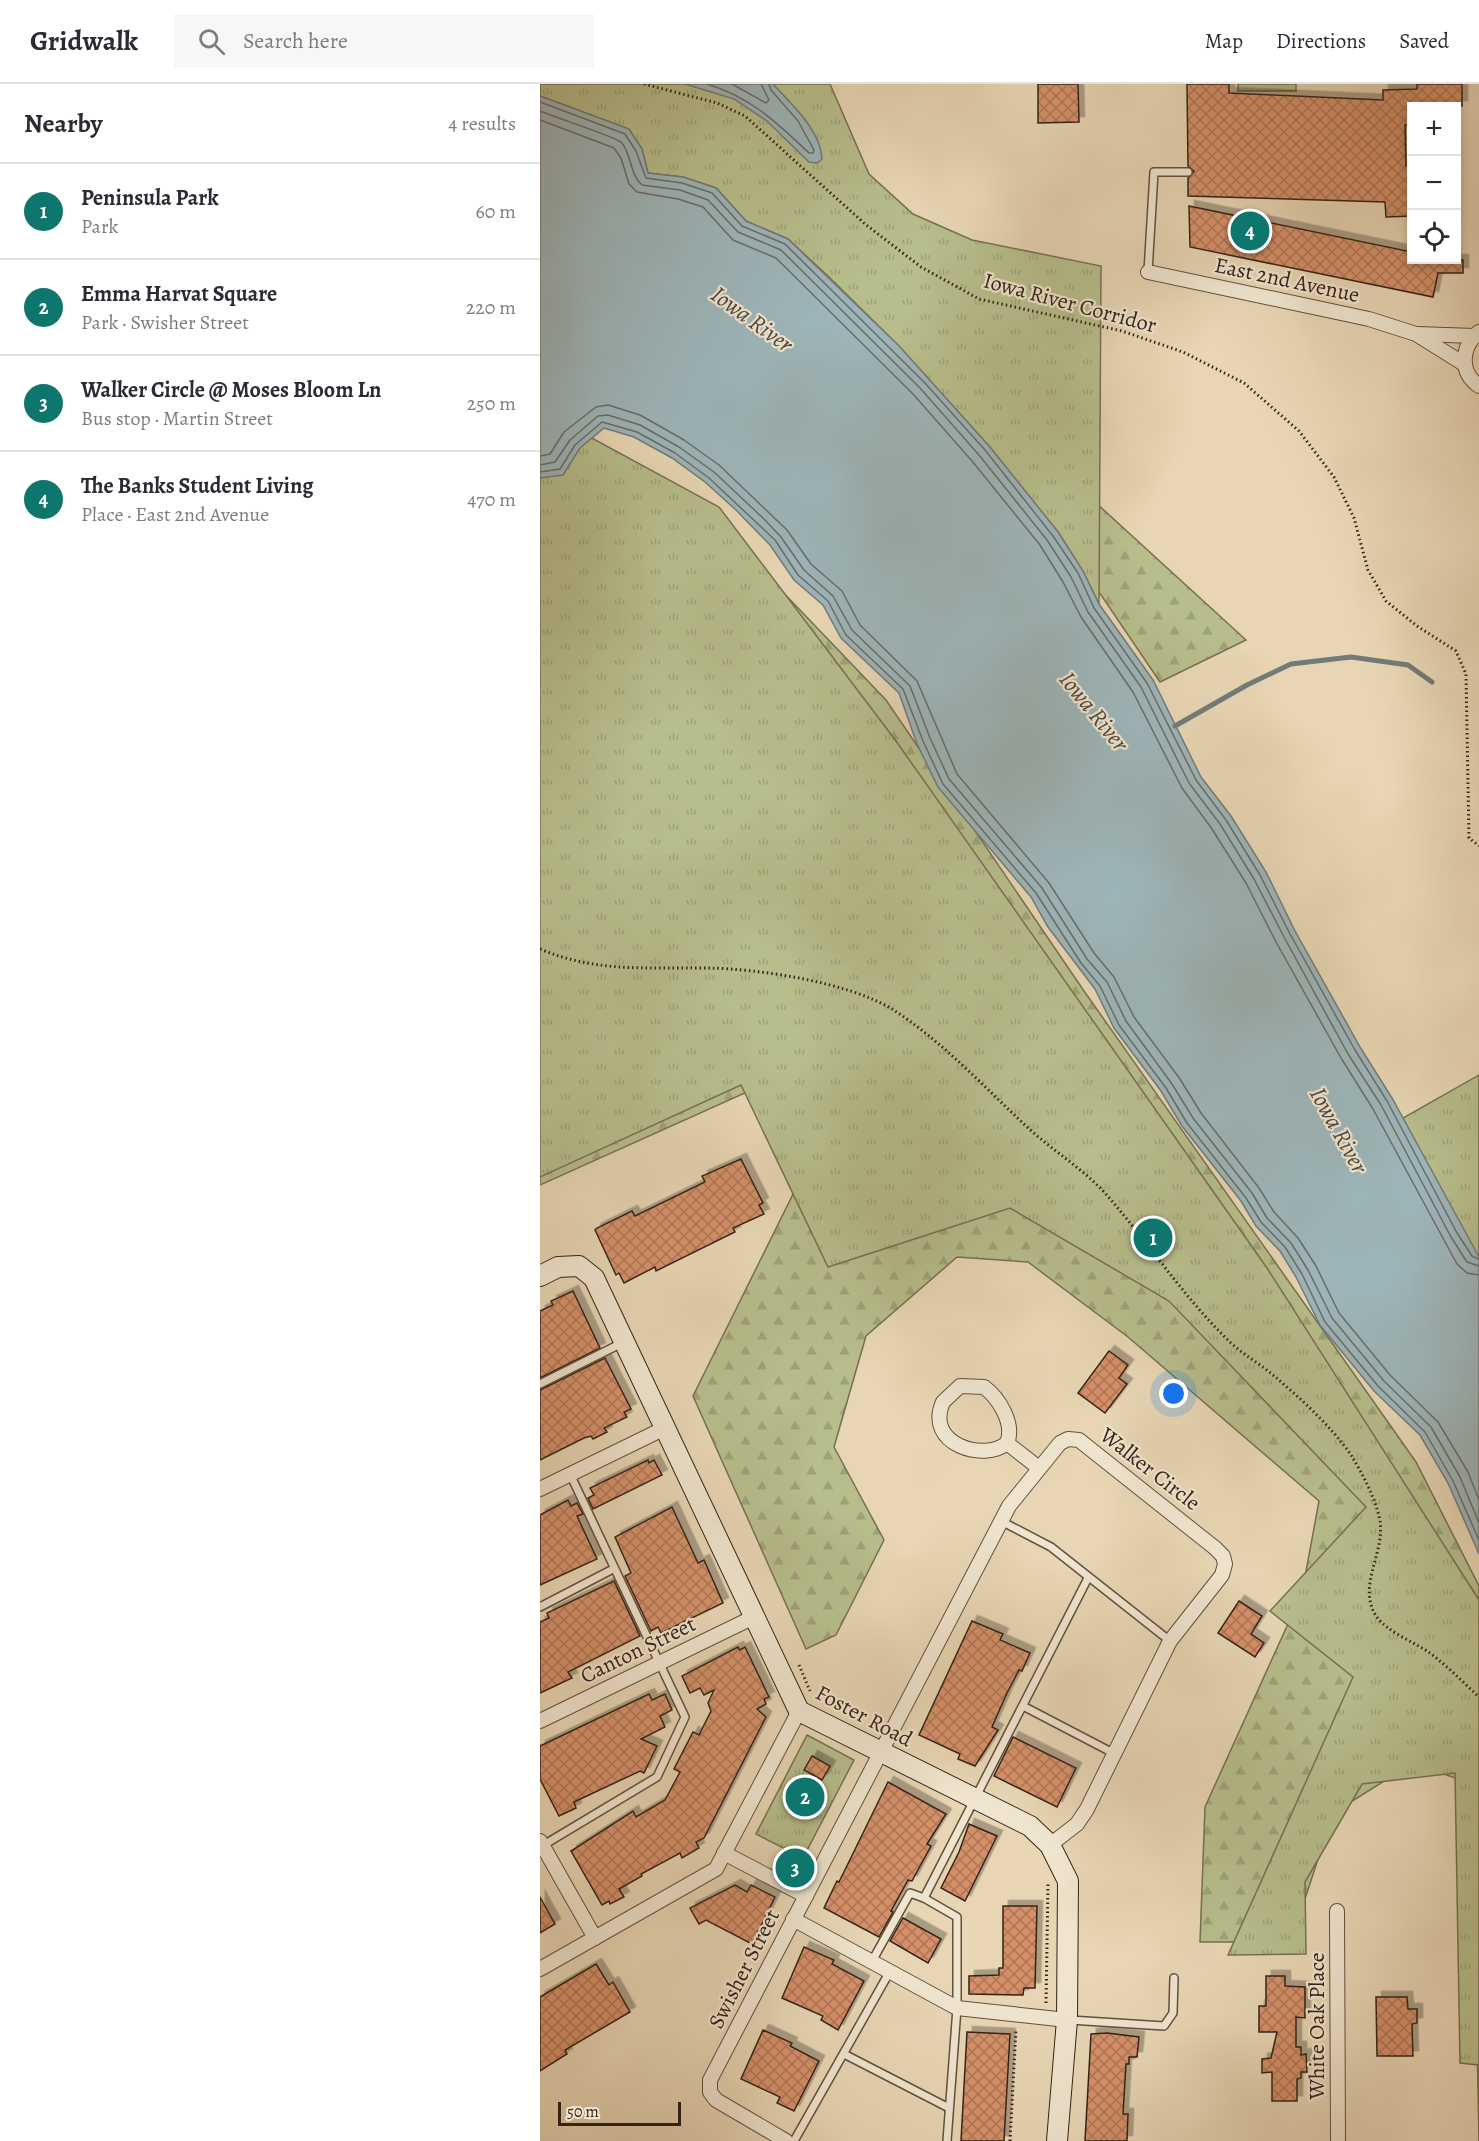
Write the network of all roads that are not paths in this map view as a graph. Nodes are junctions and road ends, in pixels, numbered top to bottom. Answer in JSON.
{"nodes":[{"id":1,"x":1188,"y":172,"type":"dead end"},
{"id":2,"x":1148,"y":272,"type":"joint"},
{"id":3,"x":1416,"y":334,"type":"junction"},
{"id":4,"x":1477,"y":334,"type":"edge"},
{"id":5,"x":1464,"y":364,"type":"junction"},
{"id":6,"x":1478,"y":387,"type":"edge"},
{"id":7,"x":540,"y":1276,"type":"edge"},
{"id":8,"x":625,"y":1342,"type":"junction"},
{"id":9,"x":540,"y":1384,"type":"edge"},
{"id":10,"x":665,"y":1428,"type":"junction"},
{"id":11,"x":1007,"y":1443,"type":"junction"},
{"id":12,"x":1039,"y":1468,"type":"junction"},
{"id":13,"x":570,"y":1474,"type":"junction"},
{"id":14,"x":540,"y":1489,"type":"edge"},
{"id":15,"x":1001,"y":1521,"type":"junction"},
{"id":16,"x":614,"y":1569,"type":"junction"},
{"id":17,"x":1088,"y":1578,"type":"junction"},
{"id":18,"x":540,"y":1607,"type":"edge"},
{"id":19,"x":754,"y":1617,"type":"junction"},
{"id":20,"x":1170,"y":1641,"type":"junction"},
{"id":21,"x":659,"y":1663,"type":"junction"},
{"id":22,"x":1023,"y":1706,"type":"junction"},
{"id":23,"x":799,"y":1711,"type":"junction"},
{"id":24,"x":540,"y":1721,"type":"edge"},
{"id":25,"x":880,"y":1753,"type":"junction"},
{"id":26,"x":1115,"y":1754,"type":"junction"},
{"id":27,"x":976,"y":1800,"type":"junction"},
{"id":28,"x":541,"y":1845,"type":"edge"},
{"id":29,"x":1050,"y":1845,"type":"junction"},
{"id":30,"x":724,"y":1853,"type":"junction"},
{"id":31,"x":806,"y":1896,"type":"junction"},
{"id":32,"x":924,"y":1898,"type":"junction"},
{"id":33,"x":1337,"y":1911,"type":"dead end"},
{"id":34,"x":793,"y":1919,"type":"junction"},
{"id":35,"x":595,"y":1938,"type":"junction"},
{"id":36,"x":871,"y":1963,"type":"junction"},
{"id":37,"x":540,"y":1969,"type":"edge"},
{"id":38,"x":889,"y":1973,"type":"junction"},
{"id":39,"x":1174,"y":1978,"type":"dead end"},
{"id":40,"x":957,"y":2008,"type":"junction"},
{"id":41,"x":1067,"y":2020,"type":"junction"},
{"id":42,"x":844,"y":2054,"type":"junction"},
{"id":43,"x":949,"y":2108,"type":"junction"},
{"id":44,"x":786,"y":2141,"type":"edge"},
{"id":45,"x":794,"y":2141,"type":"edge"},
{"id":46,"x":947,"y":2141,"type":"edge"},
{"id":47,"x":1057,"y":2141,"type":"edge"},
{"id":48,"x":1338,"y":2141,"type":"edge"}],
"edges":[{"from":1,"to":2,"type":"lane"},
{"from":2,"to":3,"type":"street","name":"East 2nd Avenue"},
{"from":3,"to":4,"type":"street","name":"East 2nd Avenue"},
{"from":3,"to":5,"type":"street","name":"East 2nd Avenue"},
{"from":4,"to":5,"type":"street"},
{"from":5,"to":6,"type":"street"},
{"from":7,"to":8,"type":"street","name":"Foster Road"},
{"from":8,"to":9,"type":"lane"},
{"from":8,"to":10,"type":"street","name":"Foster Road"},
{"from":10,"to":13,"type":"street"},
{"from":10,"to":19,"type":"street","name":"Foster Road"},
{"from":11,"to":11,"type":"street"},
{"from":11,"to":12,"type":"street"},
{"from":12,"to":15,"type":"street","name":"Walker Circle"},
{"from":12,"to":20,"type":"street","name":"Walker Circle"},
{"from":13,"to":14,"type":"street"},
{"from":13,"to":16,"type":"lane"},
{"from":15,"to":17,"type":"lane"},
{"from":15,"to":25,"type":"street","name":"Walker Circle"},
{"from":16,"to":18,"type":"lane"},
{"from":16,"to":21,"type":"lane"},
{"from":17,"to":20,"type":"lane"},
{"from":17,"to":22,"type":"lane"},
{"from":19,"to":21,"type":"street","name":"Canton Street"},
{"from":19,"to":23,"type":"street","name":"Foster Road"},
{"from":20,"to":26,"type":"street","name":"Walker Circle"},
{"from":21,"to":24,"type":"street","name":"Canton Street"},
{"from":21,"to":28,"type":"lane"},
{"from":22,"to":26,"type":"lane"},
{"from":22,"to":27,"type":"lane"},
{"from":23,"to":25,"type":"street","name":"Foster Road"},
{"from":23,"to":30,"type":"street"},
{"from":25,"to":27,"type":"street","name":"Foster Road"},
{"from":25,"to":31,"type":"street","name":"Swisher Street"},
{"from":26,"to":29,"type":"street","name":"Walker Circle"},
{"from":27,"to":29,"type":"street","name":"Foster Road"},
{"from":27,"to":32,"type":"lane"},
{"from":28,"to":35,"type":"street"},
{"from":29,"to":41,"type":"street","name":"Foster Road"},
{"from":30,"to":31,"type":"street"},
{"from":30,"to":35,"type":"street"},
{"from":31,"to":34,"type":"street","name":"Swisher Street"},
{"from":32,"to":36,"type":"lane"},
{"from":32,"to":40,"type":"lane"},
{"from":33,"to":48,"type":"street","name":"White Oak Place"},
{"from":34,"to":36,"type":"street"},
{"from":34,"to":44,"type":"street","name":"Swisher Street"},
{"from":35,"to":37,"type":"street"},
{"from":36,"to":38,"type":"street"},
{"from":38,"to":40,"type":"street"},
{"from":38,"to":42,"type":"lane"},
{"from":39,"to":41,"type":"lane"},
{"from":40,"to":41,"type":"street"},
{"from":40,"to":43,"type":"lane"},
{"from":41,"to":47,"type":"street","name":"Foster Road"},
{"from":42,"to":43,"type":"lane"},
{"from":42,"to":45,"type":"lane"},
{"from":43,"to":46,"type":"lane"}]}
